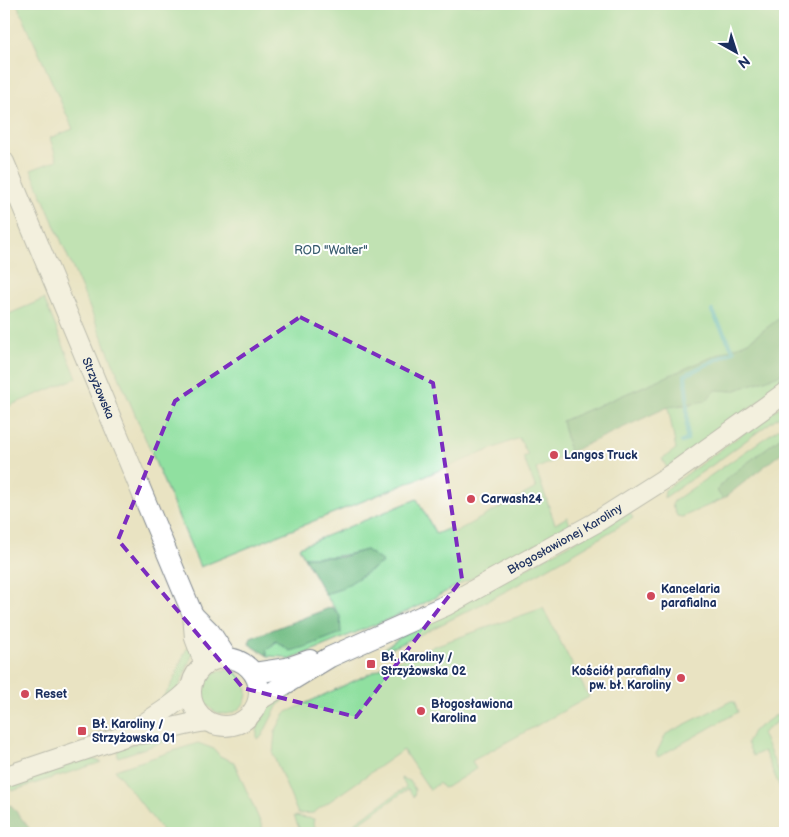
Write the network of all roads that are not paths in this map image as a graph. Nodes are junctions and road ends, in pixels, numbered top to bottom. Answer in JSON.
{"nodes":[{"id":1,"x":4,"y":162,"type":"edge"},
{"id":2,"x":785,"y":392,"type":"edge"},
{"id":3,"x":193,"y":615,"type":"junction"},
{"id":4,"x":330,"y":657,"type":"junction"},
{"id":5,"x":227,"y":658,"type":"junction"},
{"id":6,"x":205,"y":665,"type":"junction"},
{"id":7,"x":254,"y":673,"type":"junction"},
{"id":8,"x":191,"y":688,"type":"junction"},
{"id":9,"x":259,"y":700,"type":"junction"},
{"id":10,"x":207,"y":721,"type":"junction"},
{"id":11,"x":130,"y":734,"type":"junction"},
{"id":12,"x":4,"y":777,"type":"edge"}],
"edges":[{"from":1,"to":3,"type":"street","name":"Strzyżowska"},
{"from":2,"to":4,"type":"street","name":"Błogosławionej Karoliny"},
{"from":3,"to":5,"type":"street","name":"Strzyżowska"},
{"from":3,"to":6,"type":"street","name":"Strzyżowska"},
{"from":4,"to":7,"type":"street","name":"Błogosławionej Karoliny"},
{"from":4,"to":9,"type":"street","name":"Błogosławionej Karoliny"},
{"from":5,"to":6,"type":"street"},
{"from":5,"to":7,"type":"street"},
{"from":6,"to":8,"type":"street"},
{"from":7,"to":9,"type":"street"},
{"from":8,"to":10,"type":"street"},
{"from":8,"to":11,"type":"street"},
{"from":9,"to":10,"type":"street"},
{"from":10,"to":11,"type":"street"},
{"from":11,"to":12,"type":"street"}]}
